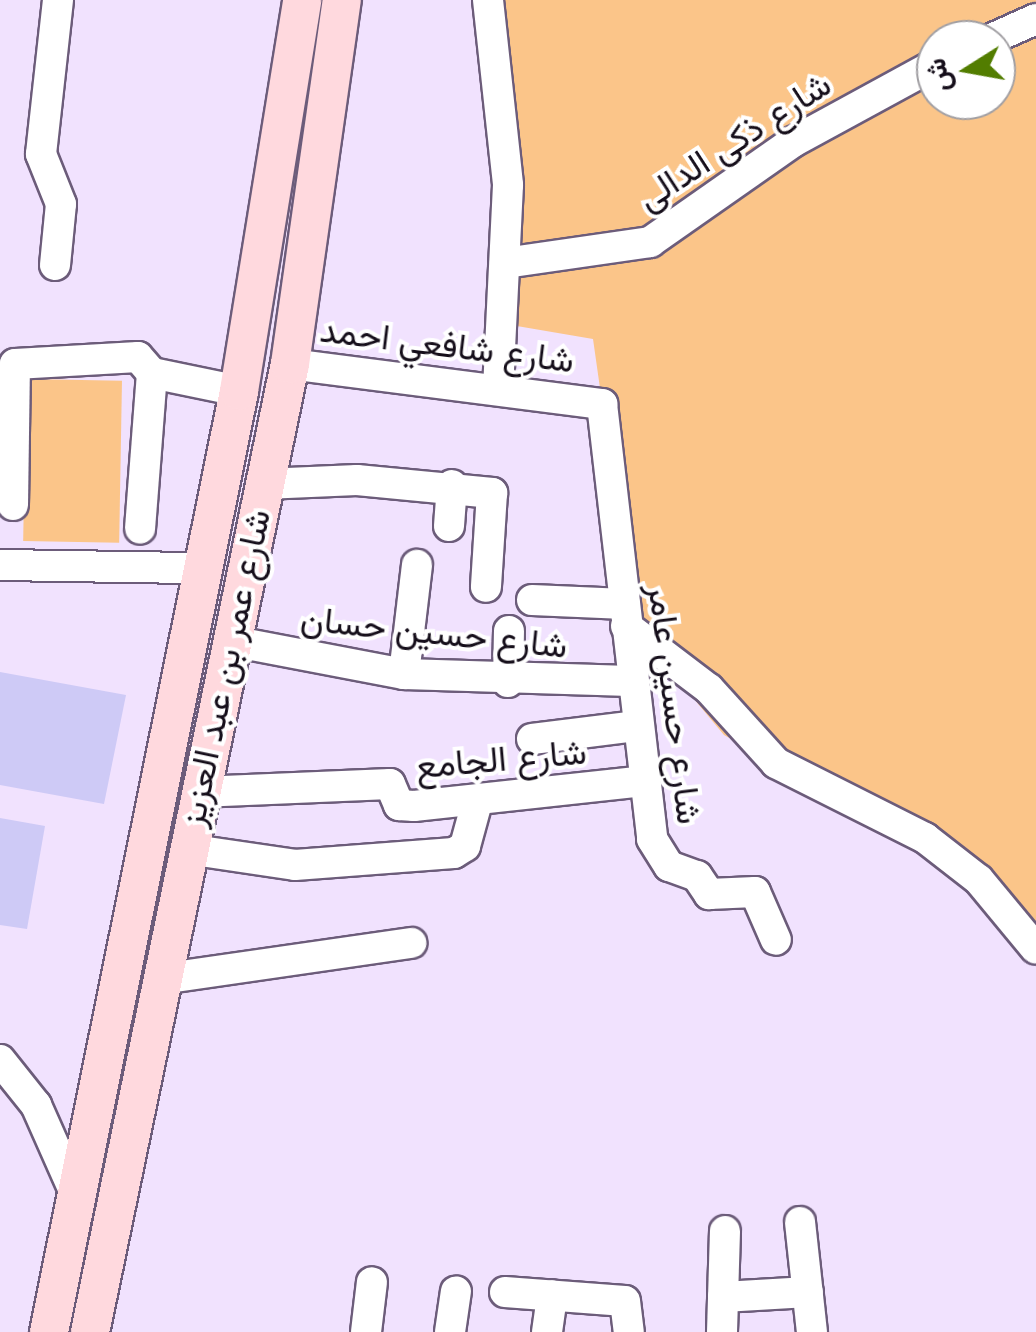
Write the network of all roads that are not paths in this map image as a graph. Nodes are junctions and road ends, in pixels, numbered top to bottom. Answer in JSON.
{"nodes":[{"id":1,"x":58,"y":0,"type":"edge"},
{"id":2,"x":302,"y":0,"type":"edge"},
{"id":3,"x":342,"y":0,"type":"edge"},
{"id":4,"x":488,"y":0,"type":"edge"},
{"id":5,"x":298,"y":44,"type":"junction"},
{"id":6,"x":338,"y":51,"type":"junction"},
{"id":7,"x":916,"y":75,"type":"edge"},
{"id":8,"x":504,"y":263,"type":"junction"},
{"id":9,"x":55,"y":266,"type":"dead end"},
{"id":10,"x":290,"y":364,"type":"junction"},
{"id":11,"x":152,"y":373,"type":"junction"},
{"id":12,"x":498,"y":386,"type":"junction"},
{"id":13,"x":239,"y":391,"type":"junction"},
{"id":14,"x":596,"y":400,"type":"joint"},
{"id":15,"x":264,"y":484,"type":"junction"},
{"id":16,"x":452,"y":485,"type":"junction"},
{"id":17,"x":13,"y":505,"type":"dead end"},
{"id":18,"x":449,"y":526,"type":"dead end"},
{"id":19,"x":140,"y":529,"type":"dead end"},
{"id":20,"x":0,"y":565,"type":"edge"},
{"id":21,"x":417,"y":565,"type":"dead end"},
{"id":22,"x":202,"y":568,"type":"junction"},
{"id":23,"x":486,"y":587,"type":"dead end"},
{"id":24,"x":532,"y":600,"type":"dead end"},
{"id":25,"x":625,"y":615,"type":"junction"},
{"id":26,"x":509,"y":631,"type":"dead end"},
{"id":27,"x":231,"y":641,"type":"junction"},
{"id":28,"x":404,"y":674,"type":"junction"},
{"id":29,"x":630,"y":681,"type":"junction"},
{"id":30,"x":508,"y":682,"type":"junction"},
{"id":31,"x":636,"y":726,"type":"junction"},
{"id":32,"x":532,"y":739,"type":"dead end"},
{"id":33,"x":644,"y":781,"type":"junction"},
{"id":34,"x":199,"y":792,"type":"junction"},
{"id":35,"x":477,"y":802,"type":"junction"},
{"id":36,"x":187,"y":849,"type":"junction"},
{"id":37,"x":776,"y":940,"type":"dead end"},
{"id":38,"x":411,"y":944,"type":"dead end"},
{"id":39,"x":1036,"y":948,"type":"edge"},
{"id":40,"x":160,"y":979,"type":"junction"},
{"id":41,"x":0,"y":1060,"type":"edge"},
{"id":42,"x":75,"y":1194,"type":"junction"},
{"id":43,"x":800,"y":1222,"type":"dead end"},
{"id":44,"x":725,"y":1231,"type":"dead end"},
{"id":45,"x":372,"y":1282,"type":"dead end"},
{"id":46,"x":456,"y":1292,"type":"dead end"},
{"id":47,"x":505,"y":1292,"type":"dead end"},
{"id":48,"x":808,"y":1292,"type":"junction"},
{"id":49,"x":552,"y":1295,"type":"junction"},
{"id":50,"x":723,"y":1297,"type":"junction"},
{"id":51,"x":49,"y":1332,"type":"edge"},
{"id":52,"x":90,"y":1332,"type":"edge"},
{"id":53,"x":366,"y":1332,"type":"edge"},
{"id":54,"x":450,"y":1332,"type":"edge"},
{"id":55,"x":548,"y":1332,"type":"edge"},
{"id":56,"x":629,"y":1332,"type":"edge"},
{"id":57,"x":722,"y":1332,"type":"edge"},
{"id":58,"x":812,"y":1332,"type":"edge"}],
"edges":[{"from":1,"to":9,"type":"street"},
{"from":2,"to":5,"type":"main road","name":"شارع عمر بن عبد العزيز"},
{"from":3,"to":6,"type":"main road","name":"شارع عمر بن عبد العزيز"},
{"from":4,"to":8,"type":"street"},
{"from":5,"to":6,"type":"main road"},
{"from":5,"to":13,"type":"main road","name":"شارع عمر بن عبد العزيز"},
{"from":6,"to":10,"type":"main road","name":"شارع عمر بن عبد العزيز"},
{"from":7,"to":8,"type":"street","name":"شارع ذكى الدالى"},
{"from":8,"to":12,"type":"street"},
{"from":10,"to":12,"type":"street","name":"شارع شافعي احمد"},
{"from":10,"to":15,"type":"main road","name":"شارع عمر بن عبد العزيز"},
{"from":11,"to":13,"type":"street"},
{"from":11,"to":17,"type":"street"},
{"from":11,"to":19,"type":"street"},
{"from":12,"to":14,"type":"street","name":"شارع شافعي احمد"},
{"from":13,"to":22,"type":"main road","name":"شارع عمر بن عبد العزيز"},
{"from":14,"to":25,"type":"street","name":"شارع حسين عامر"},
{"from":15,"to":16,"type":"street"},
{"from":15,"to":27,"type":"main road","name":"شارع عمر بن عبد العزيز"},
{"from":16,"to":18,"type":"street"},
{"from":16,"to":23,"type":"street"},
{"from":20,"to":22,"type":"street"},
{"from":21,"to":28,"type":"street"},
{"from":22,"to":42,"type":"main road","name":"شارع عمر بن عبد العزيز"},
{"from":24,"to":25,"type":"street"},
{"from":25,"to":29,"type":"street","name":"شارع حسين عامر"},
{"from":25,"to":39,"type":"street"},
{"from":26,"to":30,"type":"street"},
{"from":27,"to":28,"type":"street","name":"شارع حسين حسان"},
{"from":27,"to":34,"type":"main road","name":"شارع عمر بن عبد العزيز"},
{"from":28,"to":30,"type":"street","name":"شارع حسين حسان"},
{"from":29,"to":30,"type":"street","name":"شارع حسين حسان"},
{"from":29,"to":31,"type":"street","name":"شارع حسين عامر"},
{"from":31,"to":32,"type":"street"},
{"from":31,"to":33,"type":"street","name":"شارع حسين عامر"},
{"from":33,"to":35,"type":"street","name":"شارع الجامع"},
{"from":33,"to":37,"type":"street","name":"شارع حسين عامر"},
{"from":34,"to":35,"type":"street","name":"شارع الجامع"},
{"from":34,"to":36,"type":"main road","name":"شارع عمر بن عبد العزيز"},
{"from":35,"to":36,"type":"street"},
{"from":36,"to":40,"type":"main road","name":"شارع عمر بن عبد العزيز"},
{"from":38,"to":40,"type":"street"},
{"from":40,"to":52,"type":"main road","name":"شارع عمر بن عبد العزيز"},
{"from":41,"to":42,"type":"street"},
{"from":42,"to":51,"type":"main road","name":"شارع عمر بن عبد العزيز"},
{"from":43,"to":48,"type":"street"},
{"from":44,"to":50,"type":"street"},
{"from":45,"to":53,"type":"street"},
{"from":46,"to":54,"type":"street"},
{"from":47,"to":49,"type":"street"},
{"from":48,"to":50,"type":"street"},
{"from":48,"to":58,"type":"street"},
{"from":49,"to":55,"type":"street"},
{"from":49,"to":56,"type":"street"},
{"from":50,"to":57,"type":"street"}]}
